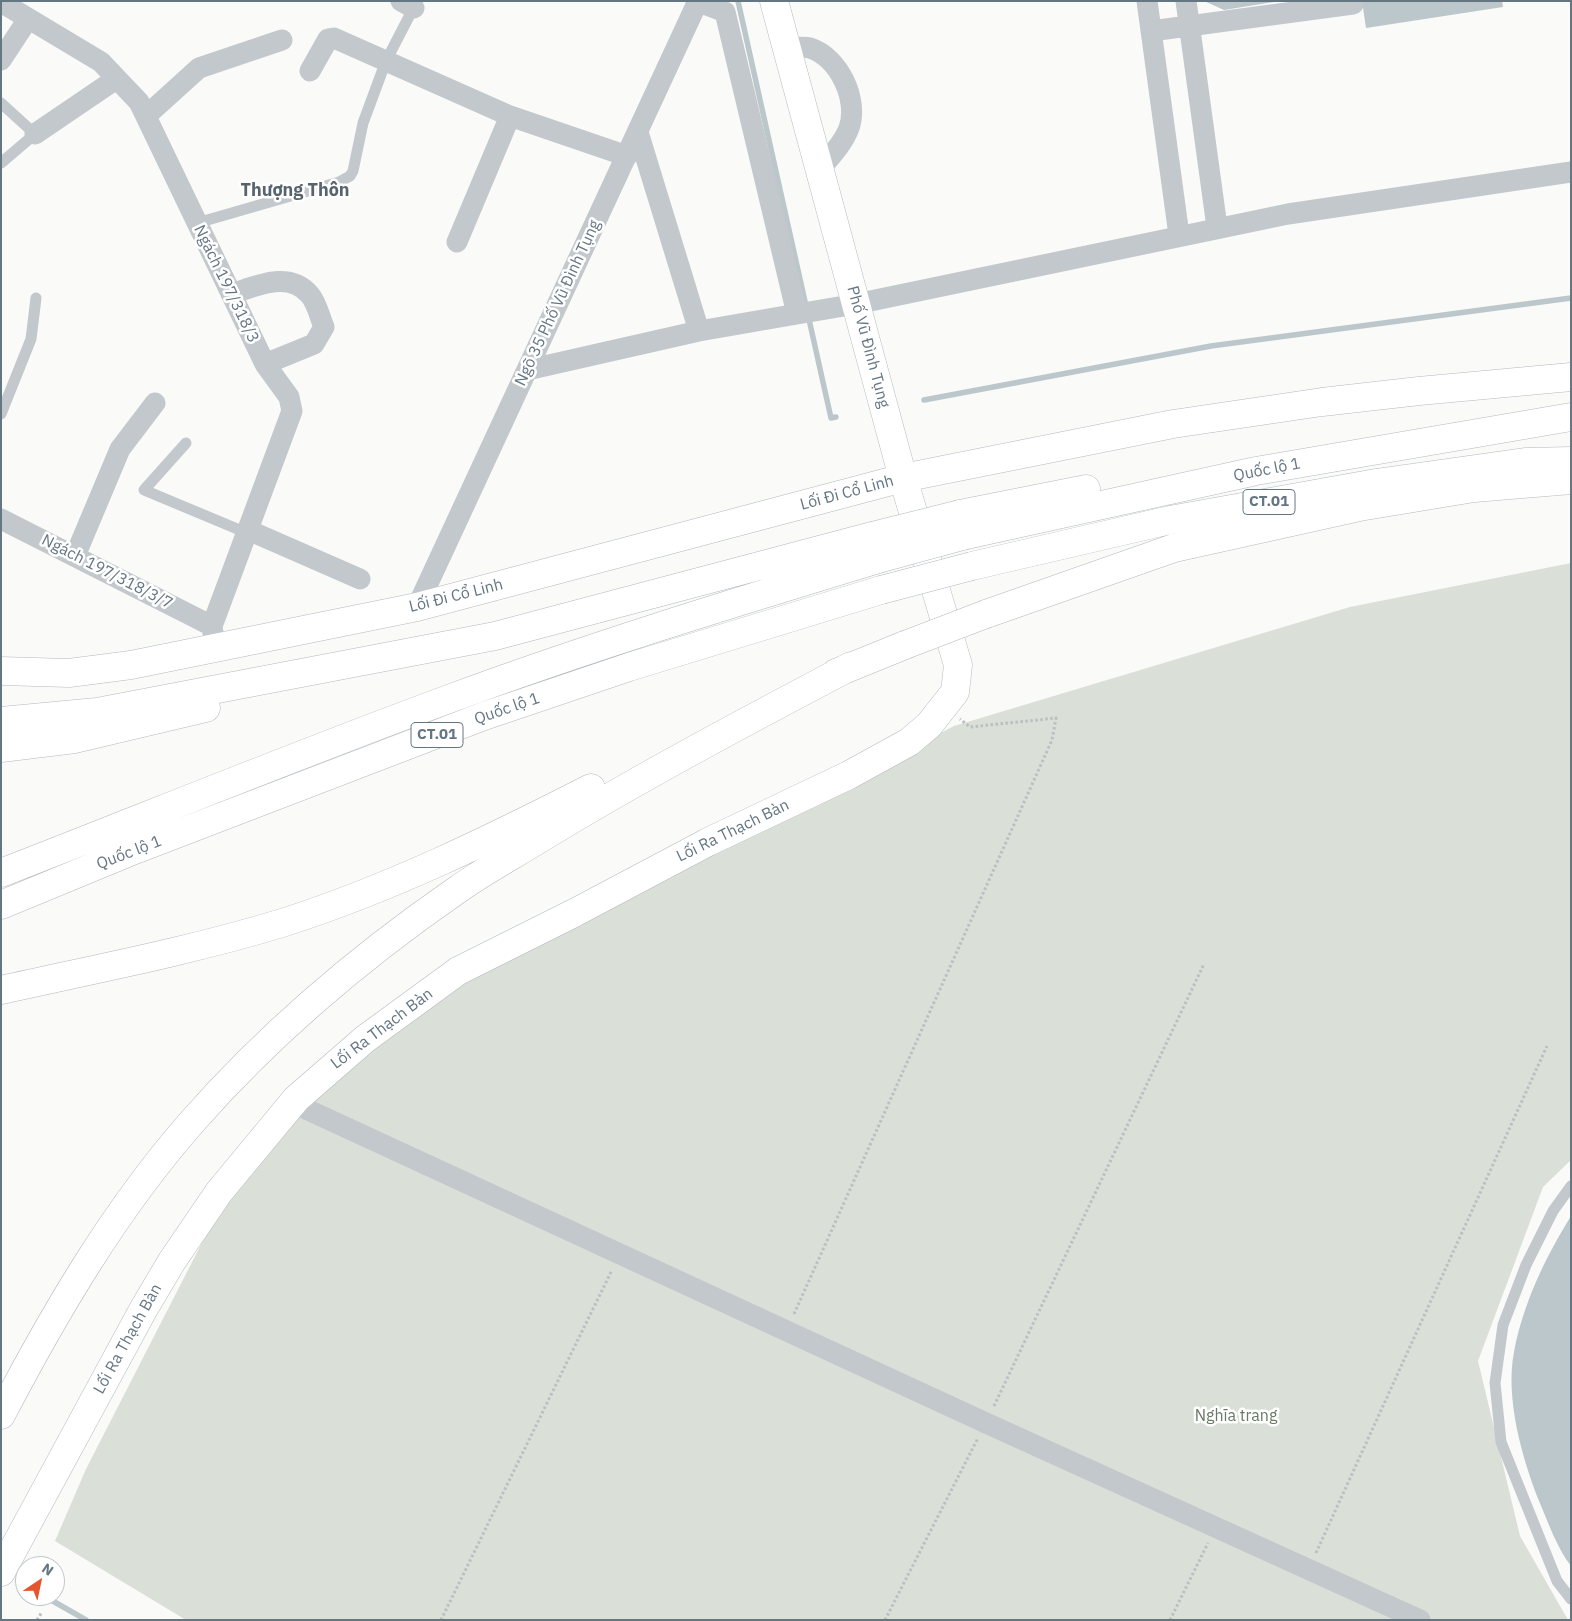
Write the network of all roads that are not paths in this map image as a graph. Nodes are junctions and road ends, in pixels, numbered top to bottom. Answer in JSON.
{"nodes":[{"id":1,"x":774,"y":1,"type":"edge"},
{"id":2,"x":1147,"y":1,"type":"edge"},
{"id":3,"x":1186,"y":1,"type":"edge"},
{"id":4,"x":1,"y":2,"type":"edge"},
{"id":5,"x":697,"y":2,"type":"edge"},
{"id":6,"x":411,"y":4,"type":"edge"},
{"id":7,"x":1353,"y":4,"type":"dead end"},
{"id":8,"x":28,"y":19,"type":"junction"},
{"id":9,"x":1189,"y":26,"type":"junction"},
{"id":10,"x":1151,"y":31,"type":"junction"},
{"id":11,"x":282,"y":40,"type":"dead end"},
{"id":12,"x":787,"y":48,"type":"junction"},
{"id":13,"x":1,"y":60,"type":"edge"},
{"id":14,"x":386,"y":61,"type":"junction"},
{"id":15,"x":310,"y":71,"type":"dead end"},
{"id":16,"x":116,"y":79,"type":"junction"},
{"id":17,"x":1,"y":103,"type":"edge"},
{"id":18,"x":146,"y":116,"type":"junction"},
{"id":19,"x":510,"y":116,"type":"junction"},
{"id":20,"x":638,"y":132,"type":"junction"},
{"id":21,"x":35,"y":134,"type":"junction"},
{"id":22,"x":627,"y":156,"type":"junction"},
{"id":23,"x":1,"y":163,"type":"edge"},
{"id":24,"x":820,"y":170,"type":"junction"},
{"id":25,"x":1571,"y":172,"type":"edge"},
{"id":26,"x":197,"y":223,"type":"junction"},
{"id":27,"x":1217,"y":227,"type":"junction"},
{"id":28,"x":1179,"y":236,"type":"junction"},
{"id":29,"x":456,"y":242,"type":"dead end"},
{"id":30,"x":231,"y":294,"type":"junction"},
{"id":31,"x":36,"y":298,"type":"dead end"},
{"id":32,"x":849,"y":305,"type":"junction"},
{"id":33,"x":797,"y":314,"type":"junction"},
{"id":34,"x":699,"y":331,"type":"junction"},
{"id":35,"x":265,"y":364,"type":"junction"},
{"id":36,"x":528,"y":370,"type":"junction"},
{"id":37,"x":1571,"y":377,"type":"edge"},
{"id":38,"x":155,"y":403,"type":"dead end"},
{"id":39,"x":1,"y":414,"type":"edge"},
{"id":40,"x":1571,"y":417,"type":"edge"},
{"id":41,"x":186,"y":443,"type":"dead end"},
{"id":42,"x":1571,"y":461,"type":"edge"},
{"id":43,"x":903,"y":478,"type":"junction"},
{"id":44,"x":1571,"y":480,"type":"edge"},
{"id":45,"x":1,"y":519,"type":"edge"},
{"id":46,"x":248,"y":531,"type":"junction"},
{"id":47,"x":875,"y":547,"type":"junction"},
{"id":48,"x":75,"y":556,"type":"junction"},
{"id":49,"x":360,"y":579,"type":"dead end"},
{"id":50,"x":418,"y":606,"type":"junction"},
{"id":51,"x":213,"y":637,"type":"junction"},
{"id":52,"x":415,"y":650,"type":"junction"},
{"id":53,"x":851,"y":666,"type":"junction"},
{"id":54,"x":1,"y":671,"type":"edge"},
{"id":55,"x":950,"y":699,"type":"joint"},
{"id":56,"x":1,"y":722,"type":"edge"},
{"id":57,"x":1,"y":748,"type":"edge"},
{"id":58,"x":1,"y":873,"type":"edge"},
{"id":59,"x":1,"y":905,"type":"edge"},
{"id":60,"x":1,"y":990,"type":"edge"},
{"id":61,"x":293,"y":1103,"type":"junction"},
{"id":62,"x":1571,"y":1186,"type":"edge"},
{"id":63,"x":1,"y":1415,"type":"edge"},
{"id":64,"x":1,"y":1572,"type":"edge"},
{"id":65,"x":1571,"y":1598,"type":"edge"},
{"id":66,"x":1420,"y":1620,"type":"edge"}],
"edges":[{"from":1,"to":12,"type":"main road","name":"Phố Vũ Đình Tụng"},
{"from":2,"to":10,"type":"street"},
{"from":3,"to":9,"type":"street"},
{"from":4,"to":8,"type":"street","name":"Ngách 197/318/3"},
{"from":5,"to":20,"type":"street","name":"Ngõ 35 Phố Vũ Đình Tụng"},
{"from":5,"to":33,"type":"street"},
{"from":6,"to":14,"type":"lane"},
{"from":7,"to":9,"type":"street"},
{"from":8,"to":13,"type":"street"},
{"from":8,"to":16,"type":"street","name":"Ngách 197/318/3"},
{"from":9,"to":10,"type":"street"},
{"from":9,"to":27,"type":"street"},
{"from":10,"to":28,"type":"street"},
{"from":11,"to":18,"type":"street"},
{"from":12,"to":24,"type":"main road","name":"Phố Vũ Đình Tụng"},
{"from":12,"to":24,"type":"street"},
{"from":14,"to":15,"type":"street"},
{"from":14,"to":19,"type":"street"},
{"from":14,"to":26,"type":"lane"},
{"from":16,"to":18,"type":"street","name":"Ngách 197/318/3"},
{"from":16,"to":21,"type":"street"},
{"from":17,"to":21,"type":"lane"},
{"from":18,"to":26,"type":"street","name":"Ngách 197/318/3"},
{"from":19,"to":22,"type":"street"},
{"from":19,"to":29,"type":"street"},
{"from":20,"to":22,"type":"street","name":"Ngõ 35 Phố Vũ Đình Tụng"},
{"from":20,"to":34,"type":"street"},
{"from":21,"to":23,"type":"lane"},
{"from":22,"to":36,"type":"street","name":"Ngõ 35 Phố Vũ Đình Tụng"},
{"from":24,"to":32,"type":"main road","name":"Phố Vũ Đình Tụng"},
{"from":25,"to":27,"type":"street"},
{"from":26,"to":30,"type":"street","name":"Ngách 197/318/3"},
{"from":27,"to":28,"type":"street"},
{"from":28,"to":32,"type":"street"},
{"from":30,"to":35,"type":"street","name":"Ngách 197/318/3"},
{"from":30,"to":35,"type":"street"},
{"from":31,"to":39,"type":"lane"},
{"from":32,"to":33,"type":"street"},
{"from":32,"to":43,"type":"main road","name":"Phố Vũ Đình Tụng"},
{"from":33,"to":34,"type":"street"},
{"from":34,"to":36,"type":"street"},
{"from":35,"to":46,"type":"street","name":"Ngách 197/318/3"},
{"from":36,"to":50,"type":"street","name":"Ngõ 35 Phố Vũ Đình Tụng"},
{"from":37,"to":43,"type":"main road","name":"Lối Đi Cổ Linh"},
{"from":38,"to":48,"type":"street"},
{"from":40,"to":47,"type":"main road","name":"Quốc lộ 1","number":"CT.01","bridge":true},
{"from":41,"to":46,"type":"lane"},
{"from":42,"to":59,"type":"main road","name":"Quốc lộ 1","number":"CT.01","bridge":true},
{"from":43,"to":50,"type":"main road","name":"Lối Đi Cổ Linh"},
{"from":43,"to":55,"type":"main road","name":"Phố Vũ Đình Tụng"},
{"from":44,"to":53,"type":"main road","bridge":true},
{"from":45,"to":48,"type":"street","name":"Ngách 197/318/3/7"},
{"from":46,"to":49,"type":"street"},
{"from":46,"to":51,"type":"street","name":"Ngách 197/318/3"},
{"from":47,"to":52,"type":"main road"},
{"from":47,"to":58,"type":"main road","name":"Quốc lộ 1","number":"CT.01"},
{"from":48,"to":51,"type":"street","name":"Ngách 197/318/3/7"},
{"from":50,"to":51,"type":"main road","name":"Lối Đi Cổ Linh"},
{"from":51,"to":54,"type":"main road","name":"Lối Đi Cổ Linh"},
{"from":52,"to":56,"type":"main road"},
{"from":52,"to":57,"type":"main road"},
{"from":53,"to":60,"type":"main road"},
{"from":53,"to":63,"type":"main road"},
{"from":55,"to":61,"type":"main road","name":"Lối Ra Thạch Bàn"},
{"from":61,"to":64,"type":"main road","name":"Lối Ra Thạch Bàn"},
{"from":61,"to":66,"type":"street"},
{"from":62,"to":65,"type":"lane"}]}
